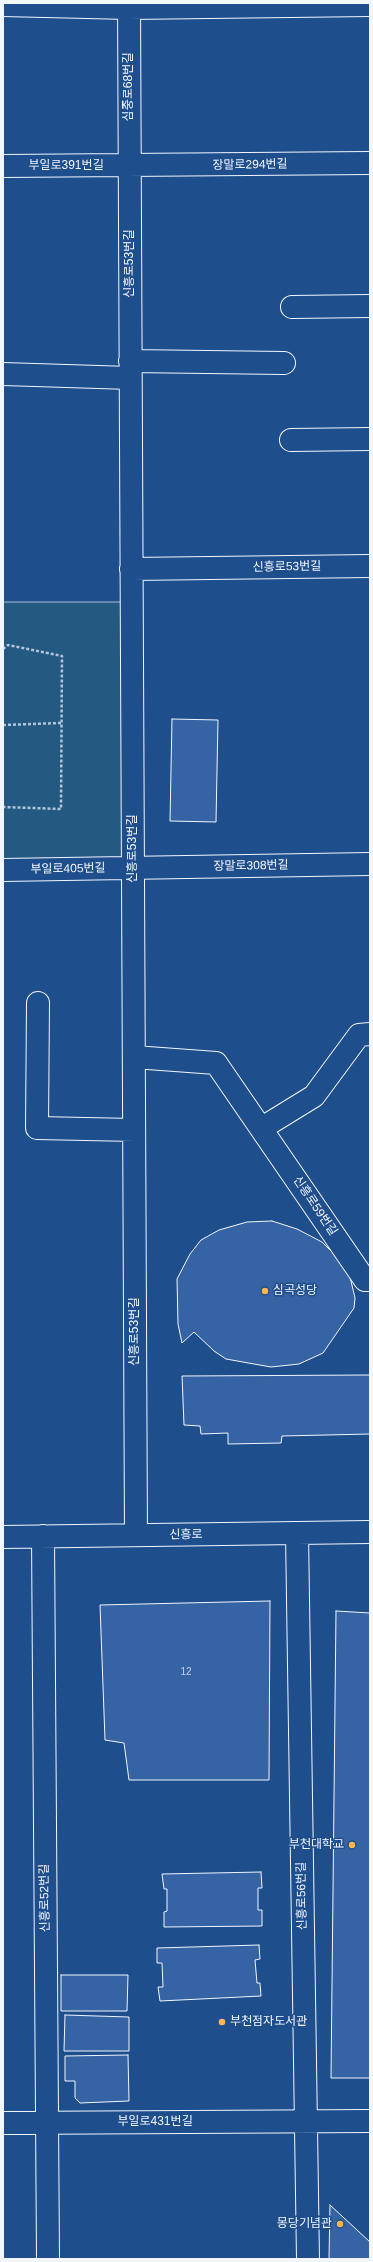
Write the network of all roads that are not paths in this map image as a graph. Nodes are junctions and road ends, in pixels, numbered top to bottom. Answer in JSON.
{"nodes":[{"id":1,"x":130,"y":5,"type":"edge"},
{"id":2,"x":370,"y":5,"type":"edge"},
{"id":3,"x":3,"y":6,"type":"edge"},
{"id":4,"x":370,"y":163,"type":"edge"},
{"id":5,"x":3,"y":166,"type":"edge"},
{"id":6,"x":130,"y":166,"type":"junction"},
{"id":7,"x":370,"y":306,"type":"edge"},
{"id":8,"x":292,"y":307,"type":"dead end"},
{"id":9,"x":284,"y":363,"type":"dead end"},
{"id":10,"x":130,"y":369,"type":"junction"},
{"id":11,"x":3,"y":374,"type":"edge"},
{"id":12,"x":370,"y":439,"type":"edge"},
{"id":13,"x":291,"y":440,"type":"dead end"},
{"id":14,"x":370,"y":566,"type":"edge"},
{"id":15,"x":131,"y":569,"type":"junction"},
{"id":16,"x":370,"y":864,"type":"edge"},
{"id":17,"x":133,"y":868,"type":"junction"},
{"id":18,"x":3,"y":870,"type":"edge"},
{"id":19,"x":38,"y":1003,"type":"dead end"},
{"id":20,"x":370,"y":1034,"type":"edge"},
{"id":21,"x":134,"y":1057,"type":"junction"},
{"id":22,"x":262,"y":1128,"type":"junction"},
{"id":23,"x":134,"y":1130,"type":"junction"},
{"id":24,"x":370,"y":1280,"type":"edge"},
{"id":25,"x":370,"y":1532,"type":"edge"},
{"id":26,"x":297,"y":1533,"type":"junction"},
{"id":27,"x":136,"y":1535,"type":"junction"},
{"id":28,"x":43,"y":1536,"type":"junction"},
{"id":29,"x":3,"y":1537,"type":"edge"},
{"id":30,"x":370,"y":2121,"type":"edge"},
{"id":31,"x":47,"y":2122,"type":"junction"},
{"id":32,"x":3,"y":2123,"type":"edge"},
{"id":33,"x":306,"y":2123,"type":"junction"},
{"id":34,"x":48,"y":2259,"type":"edge"},
{"id":35,"x":308,"y":2259,"type":"edge"}],
"edges":[{"from":1,"to":2,"type":"street"},
{"from":1,"to":3,"type":"street"},
{"from":1,"to":6,"type":"street","name":"심중로68번길"},
{"from":4,"to":6,"type":"street","name":"장말로294번길"},
{"from":5,"to":6,"type":"street","name":"부일로391번길"},
{"from":6,"to":10,"type":"street","name":"신흥로53번길"},
{"from":7,"to":8,"type":"street"},
{"from":9,"to":10,"type":"street"},
{"from":10,"to":11,"type":"street"},
{"from":10,"to":15,"type":"street","name":"신흥로53번길"},
{"from":12,"to":13,"type":"street"},
{"from":14,"to":15,"type":"street","name":"신흥로53번길"},
{"from":15,"to":17,"type":"street","name":"신흥로53번길"},
{"from":16,"to":17,"type":"street","name":"장말로308번길"},
{"from":17,"to":18,"type":"street","name":"부일로405번길"},
{"from":17,"to":21,"type":"street","name":"신흥로53번길"},
{"from":19,"to":23,"type":"street"},
{"from":20,"to":22,"type":"street"},
{"from":21,"to":22,"type":"street","name":"신흥로59번길"},
{"from":21,"to":23,"type":"street","name":"신흥로53번길"},
{"from":22,"to":24,"type":"street","name":"신흥로59번길"},
{"from":23,"to":27,"type":"street","name":"신흥로53번길"},
{"from":25,"to":26,"type":"street","name":"신흥로"},
{"from":26,"to":27,"type":"street","name":"신흥로"},
{"from":26,"to":33,"type":"street","name":"신흥로56번길"},
{"from":27,"to":28,"type":"street","name":"신흥로"},
{"from":28,"to":29,"type":"street","name":"신흥로"},
{"from":28,"to":31,"type":"street","name":"신흥로52번길"},
{"from":30,"to":33,"type":"street","name":"부일로431번길"},
{"from":31,"to":32,"type":"street","name":"부일로431번길"},
{"from":31,"to":33,"type":"street","name":"부일로431번길"},
{"from":31,"to":34,"type":"street","name":"신흥로52번길"},
{"from":33,"to":35,"type":"street","name":"신흥로56번길"}]}
